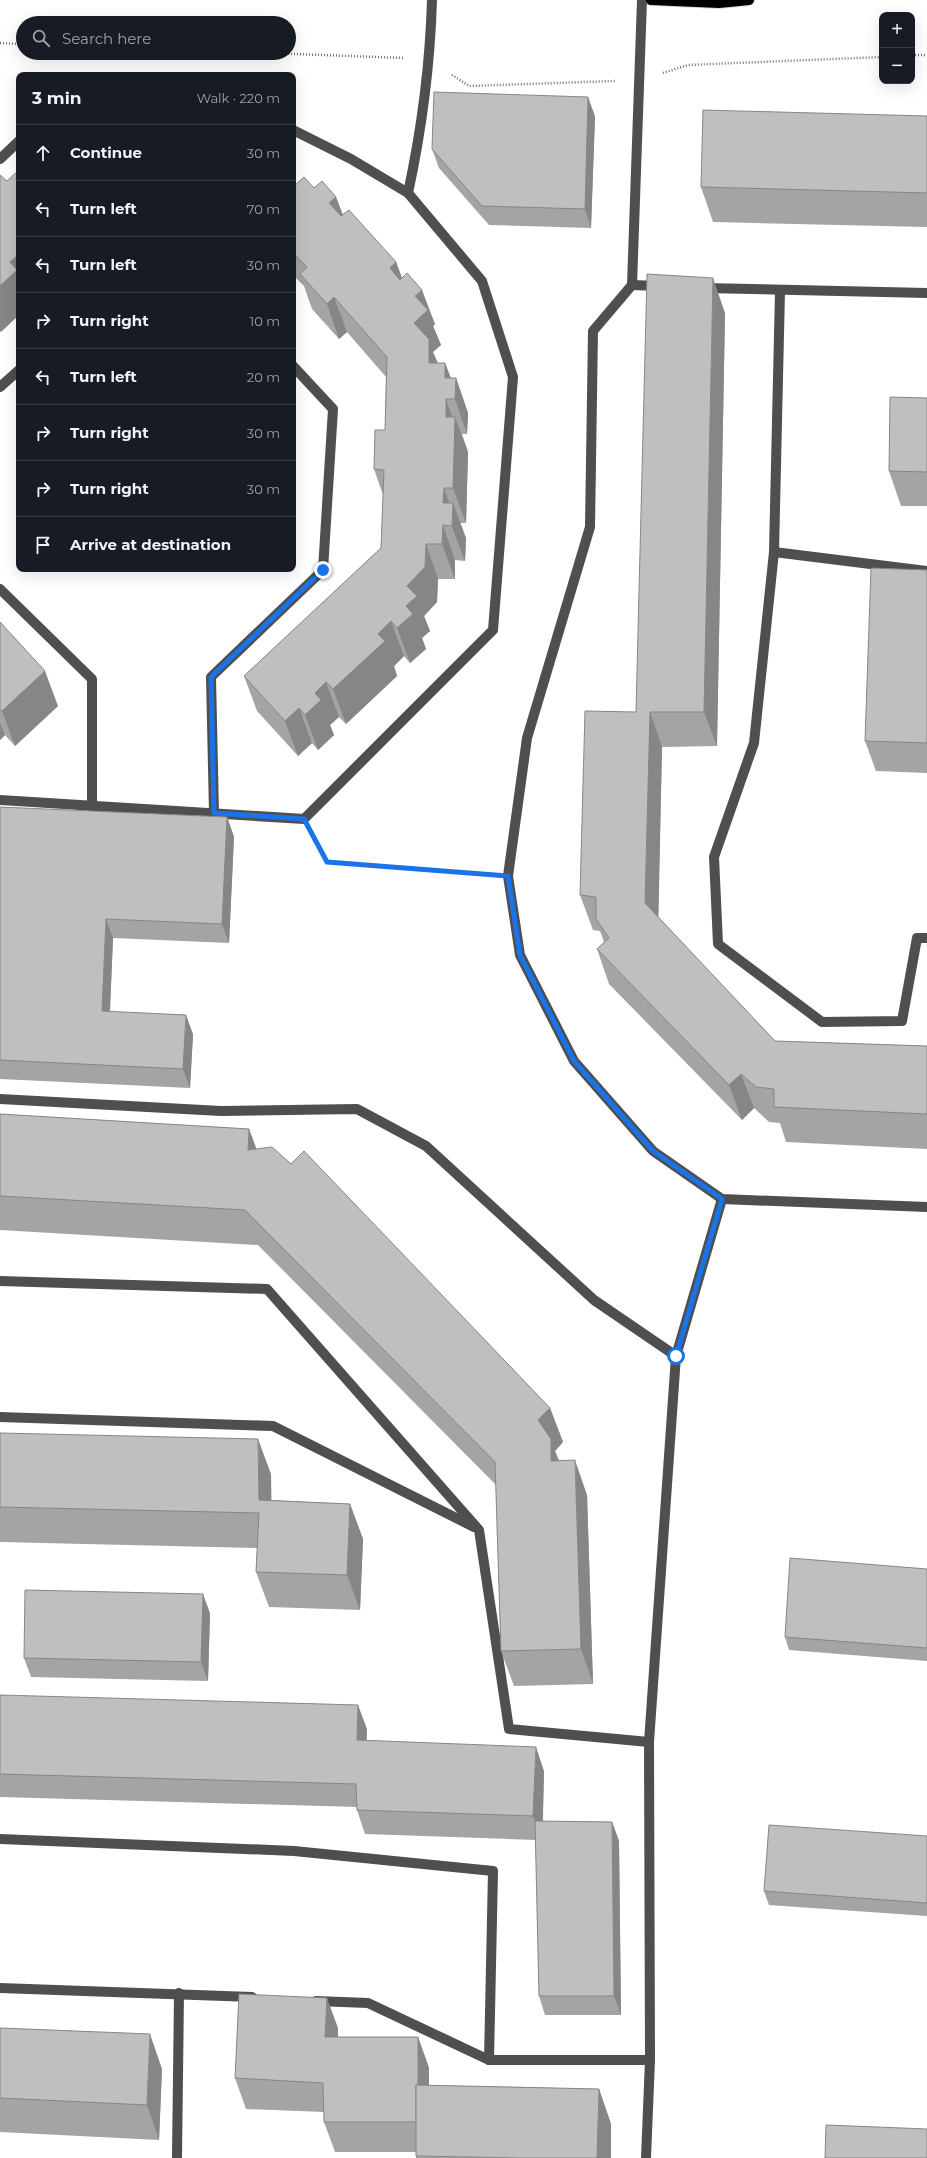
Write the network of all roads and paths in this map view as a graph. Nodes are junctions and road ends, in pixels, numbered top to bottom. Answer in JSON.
{"nodes":[{"id":1,"x":432,"y":0,"type":"edge"},
{"id":2,"x":642,"y":0,"type":"edge"},
{"id":3,"x":651,"y":0,"type":"edge"},
{"id":4,"x":749,"y":0,"type":"edge"},
{"id":5,"x":0,"y":43,"type":"edge"},
{"id":6,"x":16,"y":44,"type":"edge"},
{"id":7,"x":296,"y":54,"type":"edge"},
{"id":8,"x":927,"y":55,"type":"edge"},
{"id":9,"x":915,"y":56,"type":"edge"},
{"id":10,"x":879,"y":57,"type":"edge"},
{"id":11,"x":430,"y":59,"type":"junction"},
{"id":12,"x":639,"y":80,"type":"junction"},
{"id":13,"x":296,"y":132,"type":"edge"},
{"id":14,"x":16,"y":144,"type":"edge"},
{"id":15,"x":0,"y":159,"type":"edge"},
{"id":16,"x":408,"y":193,"type":"junction"},
{"id":17,"x":632,"y":285,"type":"junction"},
{"id":18,"x":671,"y":287,"type":"edge"},
{"id":19,"x":694,"y":288,"type":"edge"},
{"id":20,"x":780,"y":291,"type":"junction"},
{"id":21,"x":927,"y":293,"type":"edge"},
{"id":22,"x":296,"y":369,"type":"edge"},
{"id":23,"x":16,"y":373,"type":"edge"},
{"id":24,"x":0,"y":387,"type":"edge"},
{"id":25,"x":774,"y":552,"type":"junction"},
{"id":26,"x":927,"y":571,"type":"edge"},
{"id":27,"x":0,"y":589,"type":"edge"},
{"id":28,"x":0,"y":800,"type":"edge"},
{"id":29,"x":92,"y":807,"type":"junction"},
{"id":30,"x":214,"y":813,"type":"junction"},
{"id":31,"x":304,"y":819,"type":"junction"},
{"id":32,"x":508,"y":876,"type":"junction"},
{"id":33,"x":927,"y":938,"type":"edge"},
{"id":34,"x":0,"y":1099,"type":"edge"},
{"id":35,"x":722,"y":1199,"type":"junction"},
{"id":36,"x":927,"y":1207,"type":"edge"},
{"id":37,"x":0,"y":1281,"type":"edge"},
{"id":38,"x":676,"y":1356,"type":"junction"},
{"id":39,"x":0,"y":1417,"type":"edge"},
{"id":40,"x":479,"y":1530,"type":"junction"},
{"id":41,"x":649,"y":1742,"type":"junction"},
{"id":42,"x":0,"y":1839,"type":"edge"},
{"id":43,"x":0,"y":1988,"type":"edge"},
{"id":44,"x":179,"y":1993,"type":"junction"},
{"id":45,"x":266,"y":1998,"type":"edge"},
{"id":46,"x":305,"y":2000,"type":"edge"},
{"id":47,"x":489,"y":2060,"type":"junction"},
{"id":48,"x":650,"y":2060,"type":"junction"},
{"id":49,"x":176,"y":2158,"type":"edge"},
{"id":50,"x":646,"y":2158,"type":"edge"}],
"edges":[{"from":1,"to":11,"type":"lane"},
{"from":2,"to":12,"type":"lane"},
{"from":3,"to":4,"type":"main road"},
{"from":5,"to":6,"type":"path"},
{"from":7,"to":11,"type":"path"},
{"from":8,"to":9,"type":"path"},
{"from":10,"to":12,"type":"path"},
{"from":11,"to":12,"type":"path"},
{"from":11,"to":16,"type":"lane"},
{"from":12,"to":17,"type":"lane"},
{"from":13,"to":16,"type":"lane"},
{"from":14,"to":15,"type":"lane"},
{"from":16,"to":31,"type":"lane"},
{"from":17,"to":18,"type":"lane"},
{"from":17,"to":32,"type":"lane"},
{"from":19,"to":20,"type":"lane"},
{"from":20,"to":21,"type":"lane"},
{"from":20,"to":25,"type":"lane"},
{"from":22,"to":30,"type":"lane"},
{"from":23,"to":24,"type":"lane"},
{"from":25,"to":26,"type":"lane"},
{"from":25,"to":33,"type":"lane"},
{"from":27,"to":29,"type":"lane"},
{"from":28,"to":29,"type":"lane"},
{"from":29,"to":30,"type":"lane"},
{"from":30,"to":31,"type":"lane"},
{"from":31,"to":32,"type":"path"},
{"from":32,"to":35,"type":"lane"},
{"from":34,"to":38,"type":"lane"},
{"from":35,"to":36,"type":"lane"},
{"from":35,"to":38,"type":"lane"},
{"from":37,"to":40,"type":"lane"},
{"from":38,"to":41,"type":"lane"},
{"from":39,"to":40,"type":"lane"},
{"from":40,"to":41,"type":"lane"},
{"from":41,"to":48,"type":"lane"},
{"from":42,"to":47,"type":"lane"},
{"from":43,"to":44,"type":"lane"},
{"from":44,"to":45,"type":"lane"},
{"from":44,"to":49,"type":"lane"},
{"from":46,"to":47,"type":"lane"},
{"from":47,"to":48,"type":"lane"},
{"from":48,"to":50,"type":"lane"}]}
